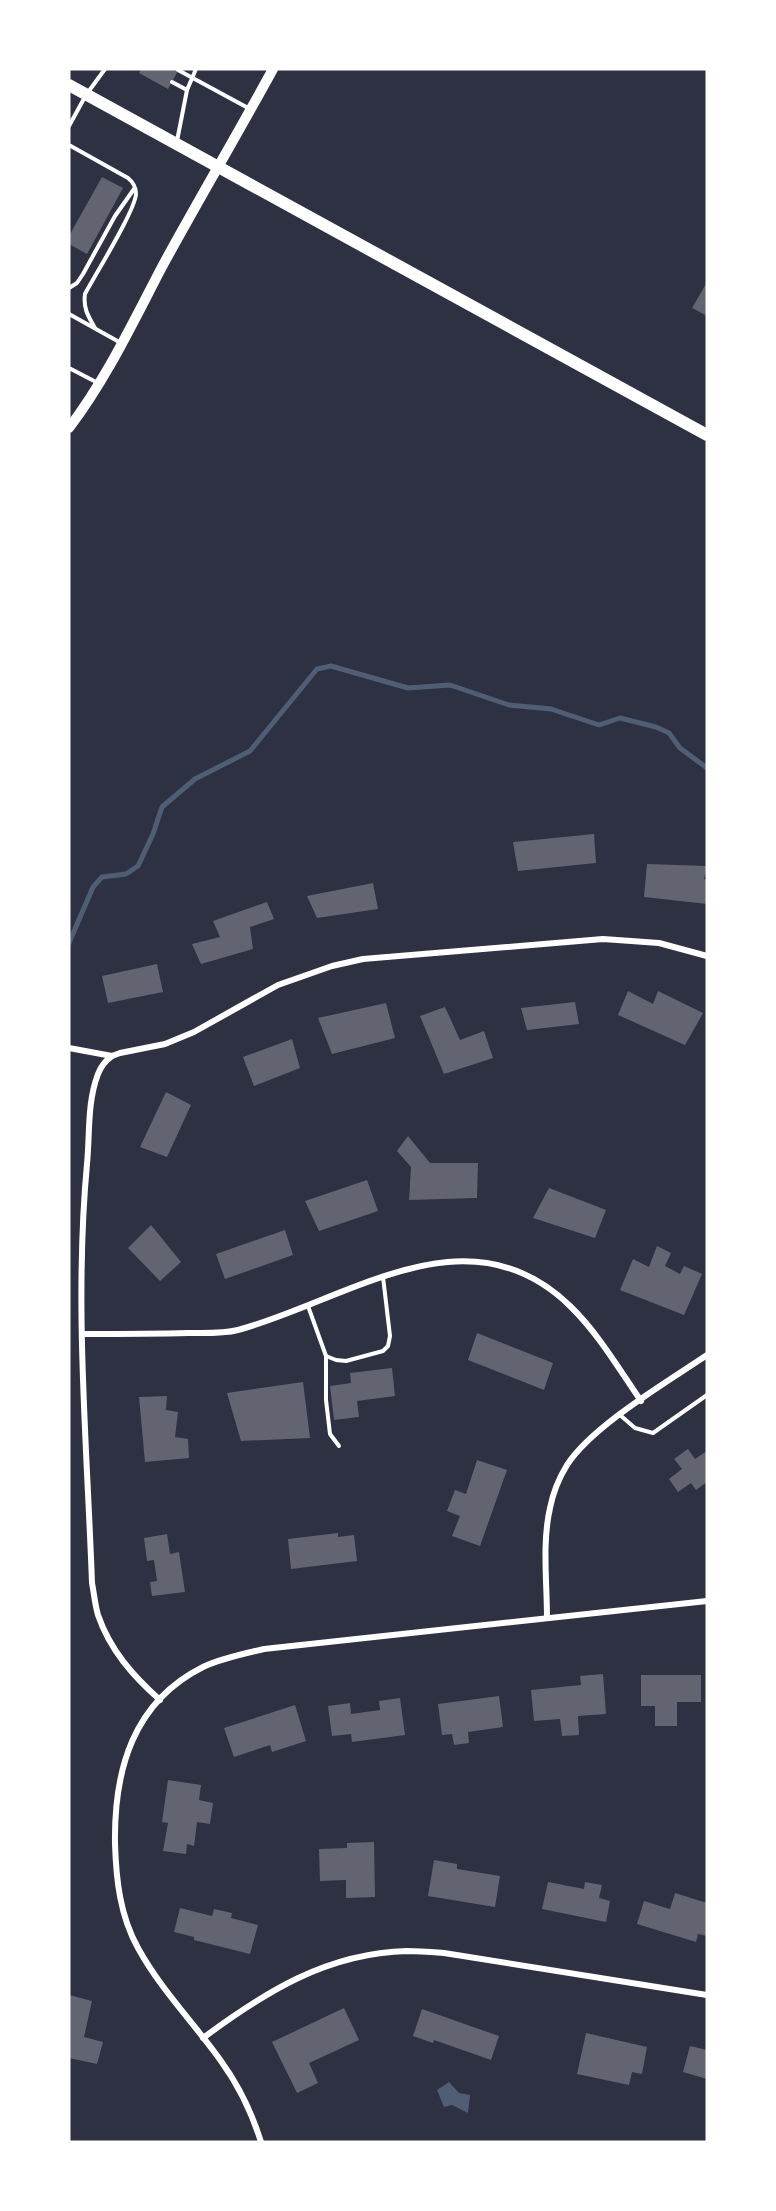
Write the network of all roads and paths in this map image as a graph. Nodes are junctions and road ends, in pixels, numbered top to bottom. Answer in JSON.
{"nodes":[{"id":1,"x":105,"y":69,"type":"edge"},
{"id":2,"x":196,"y":69,"type":"edge"},
{"id":3,"x":273,"y":69,"type":"edge"},
{"id":4,"x":178,"y":70,"type":"edge"},
{"id":5,"x":193,"y":77,"type":"junction"},
{"id":6,"x":172,"y":82,"type":"dead end"},
{"id":7,"x":69,"y":85,"type":"edge"},
{"id":8,"x":187,"y":90,"type":"junction"},
{"id":9,"x":86,"y":95,"type":"junction"},
{"id":10,"x":251,"y":109,"type":"junction"},
{"id":11,"x":69,"y":126,"type":"edge"},
{"id":12,"x":69,"y":145,"type":"edge"},
{"id":13,"x":177,"y":145,"type":"junction"},
{"id":14,"x":218,"y":167,"type":"junction"},
{"id":15,"x":135,"y":188,"type":"junction"},
{"id":16,"x":69,"y":288,"type":"edge"},
{"id":17,"x":69,"y":314,"type":"edge"},
{"id":18,"x":95,"y":328,"type":"junction"},
{"id":19,"x":121,"y":344,"type":"junction"},
{"id":20,"x":69,"y":368,"type":"edge"},
{"id":21,"x":99,"y":384,"type":"junction"},
{"id":22,"x":69,"y":428,"type":"edge"},
{"id":23,"x":707,"y":435,"type":"edge"},
{"id":24,"x":707,"y":956,"type":"edge"},
{"id":25,"x":69,"y":1048,"type":"edge"},
{"id":26,"x":112,"y":1056,"type":"junction"},
{"id":27,"x":383,"y":1276,"type":"junction"},
{"id":28,"x":308,"y":1305,"type":"junction"},
{"id":29,"x":83,"y":1334,"type":"junction"},
{"id":30,"x":707,"y":1355,"type":"edge"},
{"id":31,"x":327,"y":1356,"type":"junction"},
{"id":32,"x":707,"y":1395,"type":"edge"},
{"id":33,"x":641,"y":1401,"type":"junction"},
{"id":34,"x":620,"y":1415,"type":"junction"},
{"id":35,"x":339,"y":1446,"type":"dead end"},
{"id":36,"x":707,"y":1601,"type":"edge"},
{"id":37,"x":547,"y":1618,"type":"junction"},
{"id":38,"x":160,"y":1700,"type":"junction"},
{"id":39,"x":707,"y":1995,"type":"edge"},
{"id":40,"x":203,"y":2038,"type":"junction"},
{"id":41,"x":261,"y":2142,"type":"edge"}],
"edges":[{"from":1,"to":9,"type":"lane"},
{"from":2,"to":5,"type":"lane"},
{"from":3,"to":10,"type":"main road"},
{"from":4,"to":5,"type":"lane"},
{"from":5,"to":8,"type":"lane"},
{"from":5,"to":10,"type":"lane"},
{"from":6,"to":8,"type":"lane"},
{"from":7,"to":9,"type":"main road"},
{"from":8,"to":13,"type":"lane"},
{"from":9,"to":11,"type":"lane"},
{"from":9,"to":13,"type":"main road"},
{"from":10,"to":14,"type":"main road"},
{"from":12,"to":15,"type":"lane"},
{"from":13,"to":14,"type":"main road"},
{"from":14,"to":19,"type":"main road"},
{"from":14,"to":23,"type":"main road"},
{"from":15,"to":16,"type":"lane"},
{"from":15,"to":18,"type":"lane"},
{"from":17,"to":18,"type":"lane"},
{"from":18,"to":19,"type":"lane"},
{"from":19,"to":21,"type":"main road"},
{"from":20,"to":21,"type":"lane"},
{"from":21,"to":22,"type":"main road"},
{"from":24,"to":26,"type":"street"},
{"from":25,"to":26,"type":"street"},
{"from":26,"to":29,"type":"street"},
{"from":27,"to":28,"type":"street"},
{"from":27,"to":31,"type":"lane"},
{"from":27,"to":33,"type":"street"},
{"from":28,"to":29,"type":"street"},
{"from":28,"to":31,"type":"lane"},
{"from":29,"to":38,"type":"street"},
{"from":30,"to":33,"type":"street"},
{"from":31,"to":35,"type":"lane"},
{"from":32,"to":34,"type":"lane"},
{"from":33,"to":34,"type":"street"},
{"from":34,"to":37,"type":"street"},
{"from":36,"to":37,"type":"street"},
{"from":37,"to":38,"type":"street"},
{"from":38,"to":40,"type":"street"},
{"from":39,"to":40,"type":"street"},
{"from":40,"to":41,"type":"street"}]}
